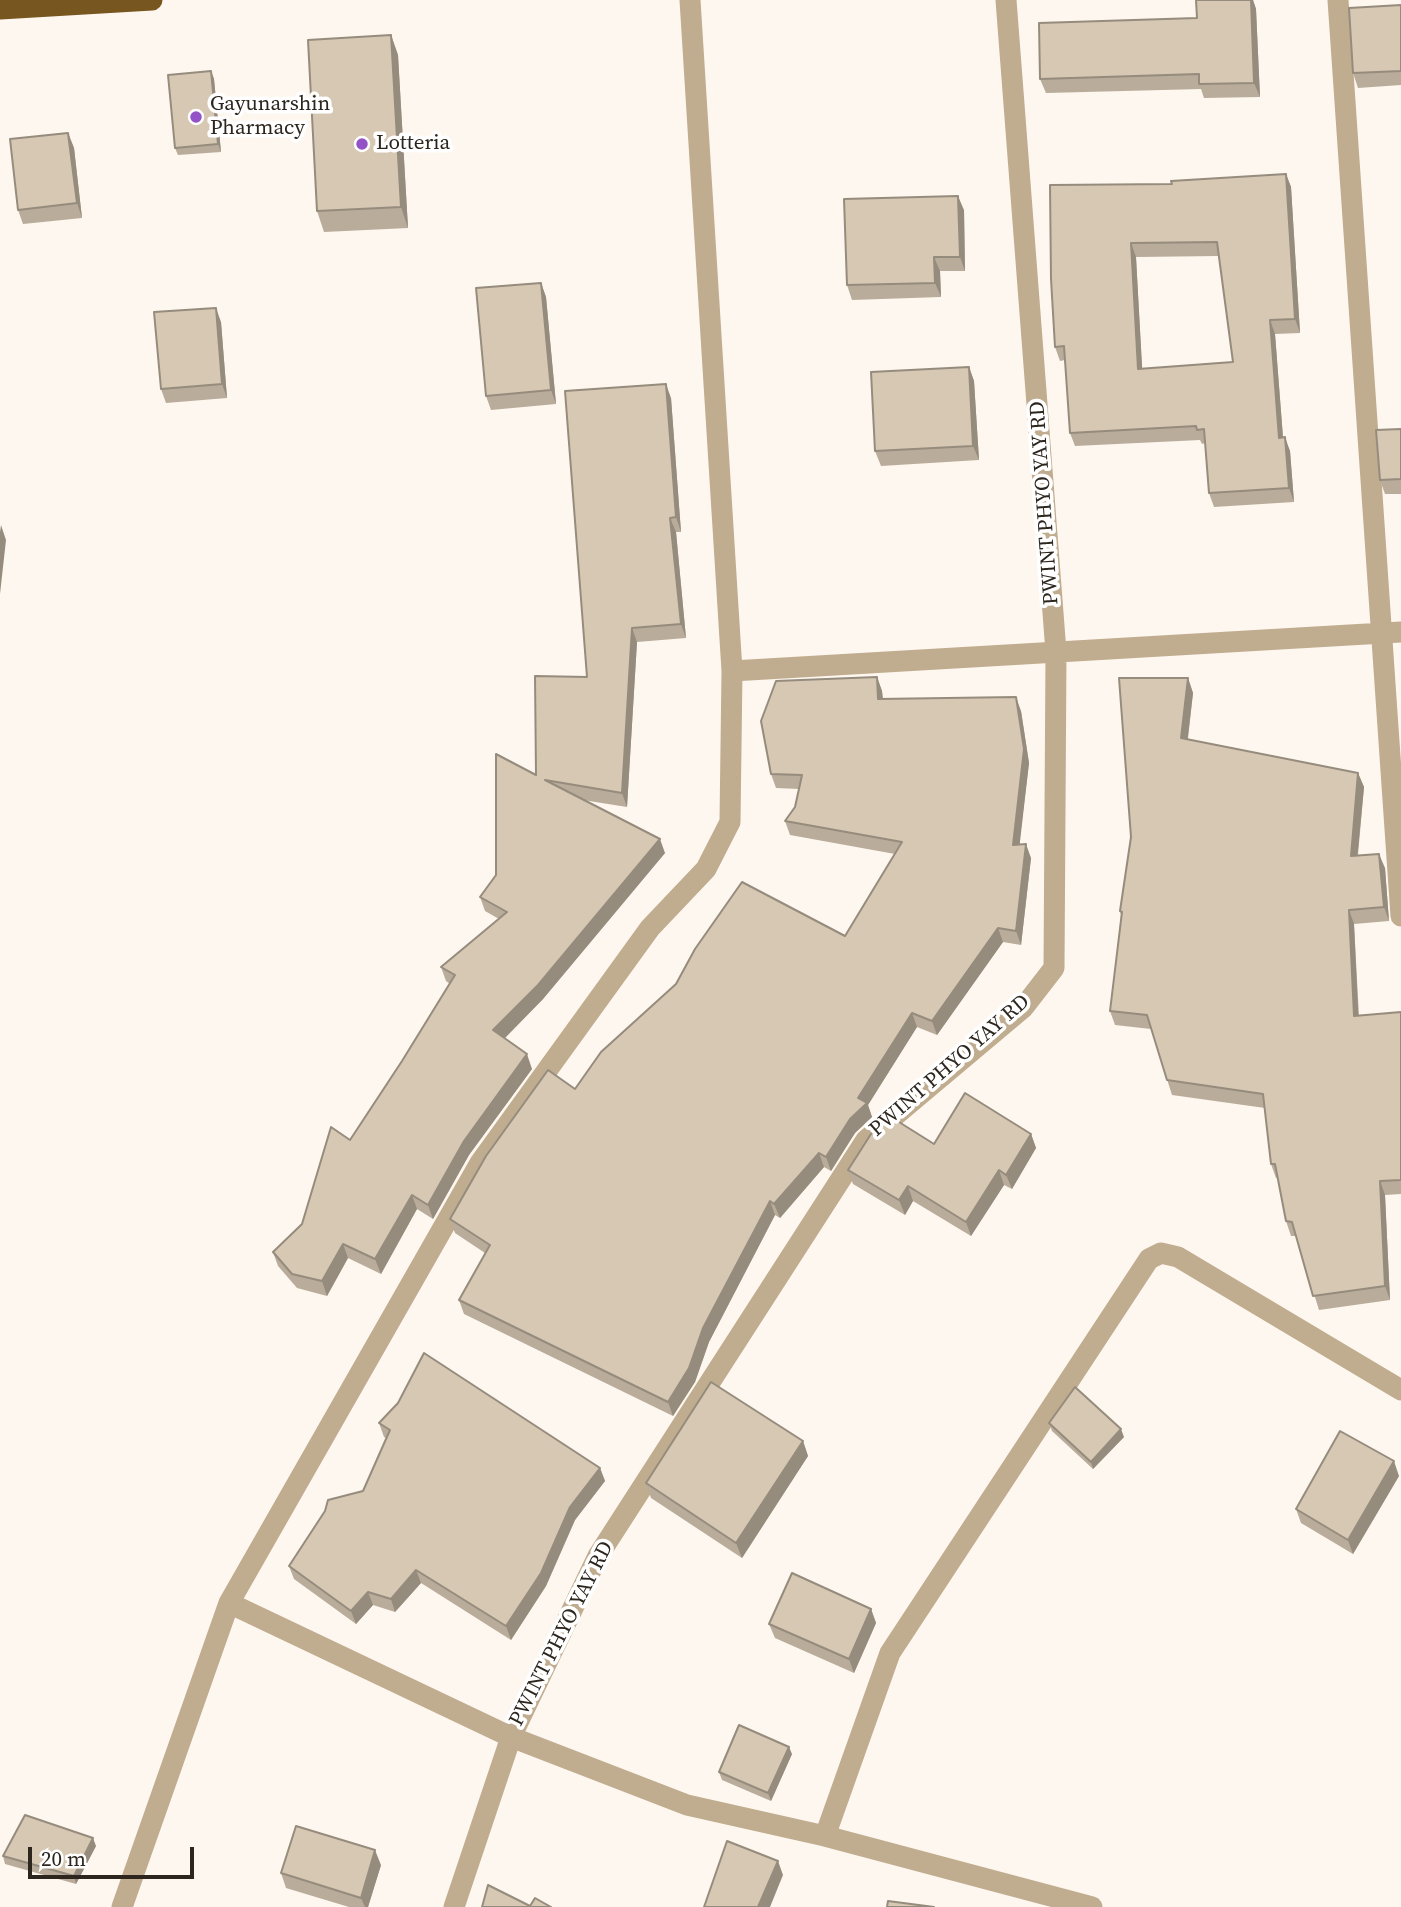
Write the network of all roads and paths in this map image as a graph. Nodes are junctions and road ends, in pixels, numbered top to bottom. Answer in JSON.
{"nodes":[{"id":1,"x":152,"y":0,"type":"edge"},
{"id":2,"x":690,"y":0,"type":"edge"},
{"id":3,"x":1006,"y":0,"type":"edge"},
{"id":4,"x":1338,"y":0,"type":"edge"},
{"id":5,"x":0,"y":9,"type":"edge"},
{"id":6,"x":1391,"y":632,"type":"edge"},
{"id":7,"x":1056,"y":652,"type":"junction"},
{"id":8,"x":732,"y":671,"type":"junction"},
{"id":9,"x":1401,"y":916,"type":"edge"},
{"id":10,"x":1401,"y":1390,"type":"edge"},
{"id":11,"x":229,"y":1603,"type":"junction"},
{"id":12,"x":511,"y":1737,"type":"junction"},
{"id":13,"x":825,"y":1836,"type":"junction"},
{"id":14,"x":122,"y":1907,"type":"edge"},
{"id":15,"x":454,"y":1907,"type":"edge"},
{"id":16,"x":1092,"y":1907,"type":"edge"}],
"edges":[{"from":1,"to":5,"type":"highway"},
{"from":2,"to":8,"type":"street"},
{"from":3,"to":7,"type":"street","name":"PWINT PHYO YAY RD"},
{"from":4,"to":6,"type":"street"},
{"from":6,"to":7,"type":"street"},
{"from":6,"to":9,"type":"street"},
{"from":7,"to":8,"type":"street"},
{"from":7,"to":12,"type":"street","name":"PWINT PHYO YAY RD"},
{"from":8,"to":11,"type":"street"},
{"from":10,"to":13,"type":"street"},
{"from":11,"to":12,"type":"street"},
{"from":11,"to":14,"type":"street"},
{"from":12,"to":13,"type":"street"},
{"from":12,"to":15,"type":"street","name":"PWINT PHYO YAY RD"},
{"from":13,"to":16,"type":"street"}]}
